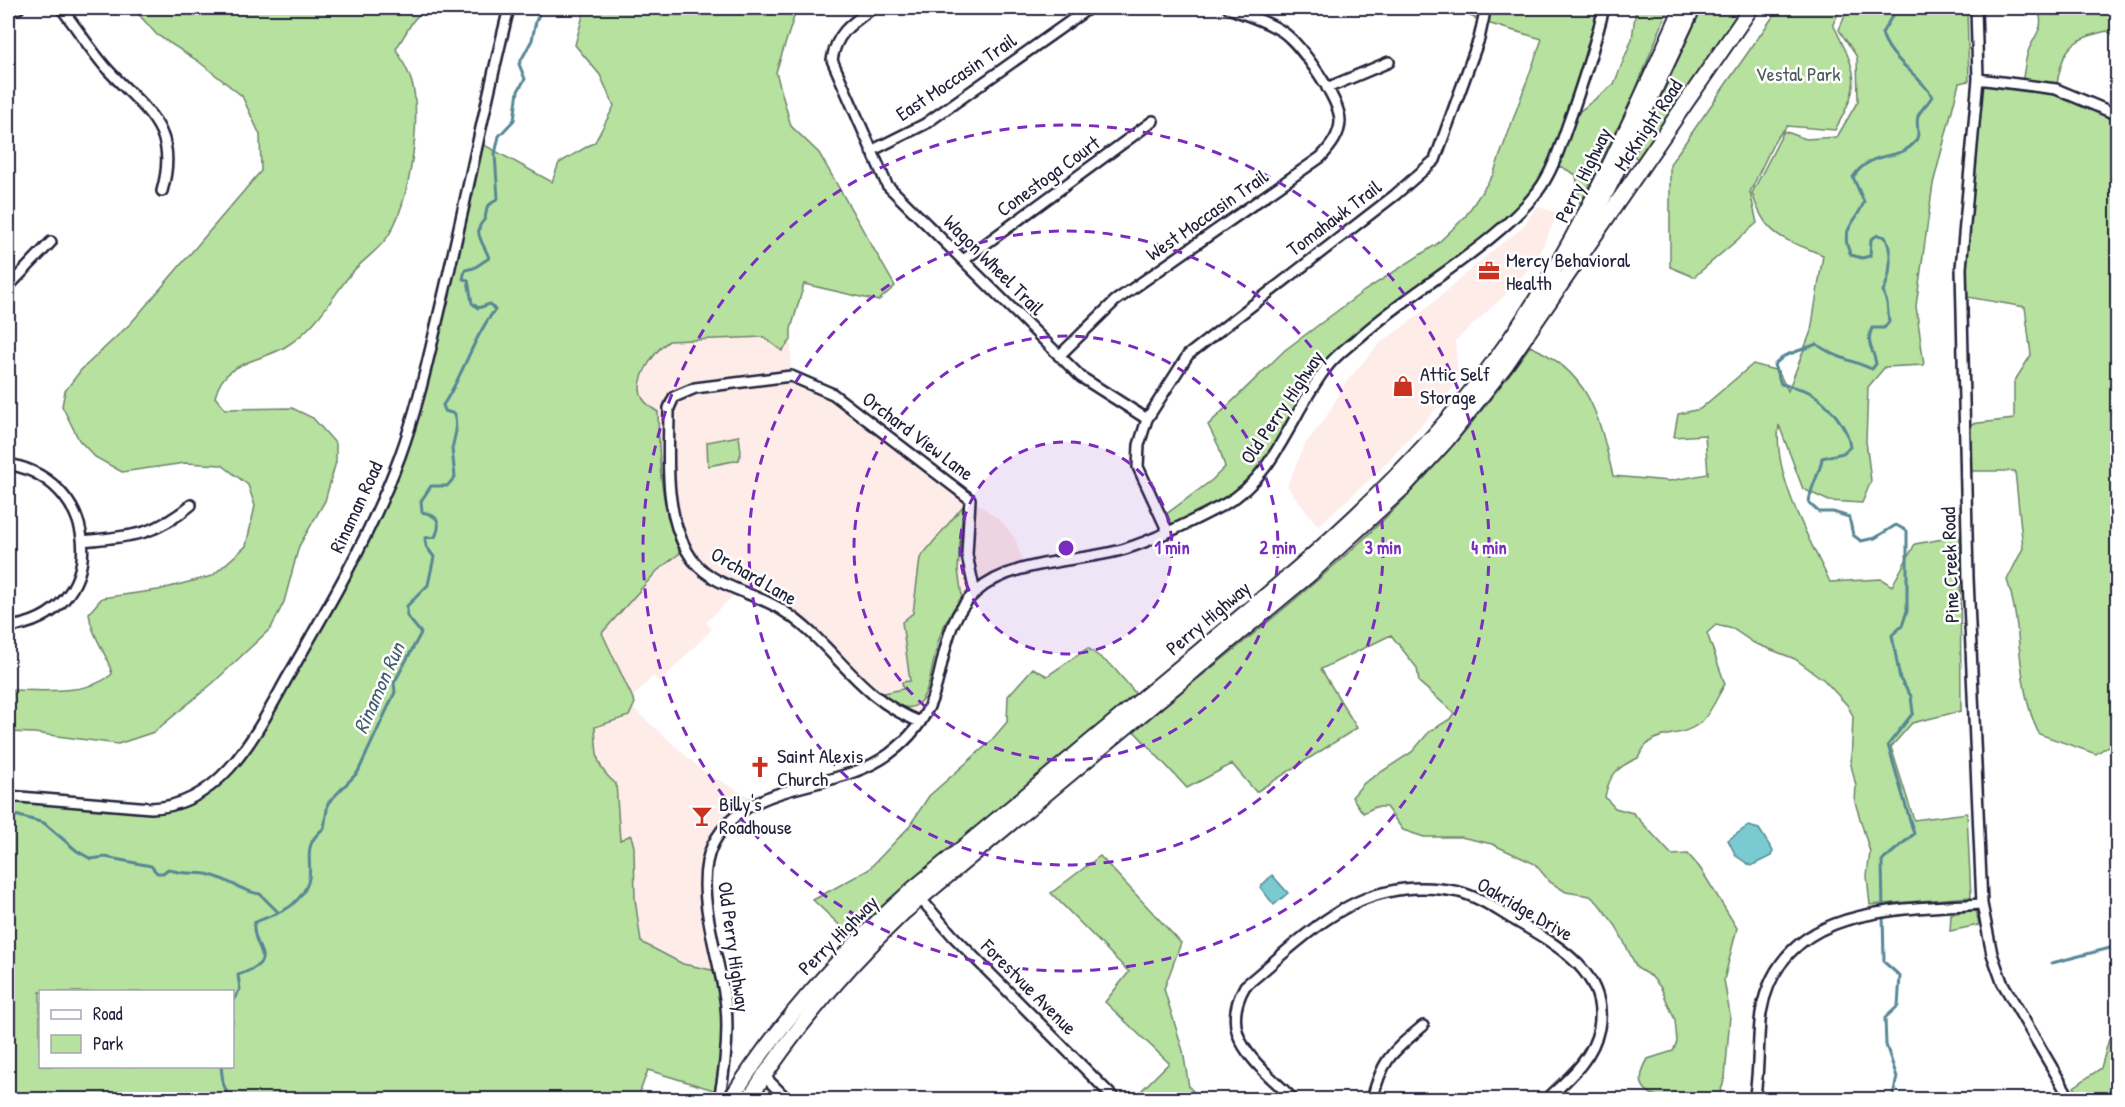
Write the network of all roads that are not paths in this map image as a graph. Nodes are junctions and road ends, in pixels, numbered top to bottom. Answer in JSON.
{"nodes":[{"id":1,"x":19,"y":8,"type":"edge"},
{"id":2,"x":61,"y":8,"type":"edge"},
{"id":3,"x":509,"y":8,"type":"edge"},
{"id":4,"x":873,"y":8,"type":"edge"},
{"id":5,"x":1089,"y":8,"type":"edge"},
{"id":6,"x":1227,"y":8,"type":"edge"},
{"id":7,"x":1483,"y":8,"type":"edge"},
{"id":8,"x":1604,"y":8,"type":"edge"},
{"id":9,"x":1682,"y":8,"type":"edge"},
{"id":10,"x":1694,"y":8,"type":"edge"},
{"id":11,"x":1751,"y":8,"type":"edge"},
{"id":12,"x":1976,"y":8,"type":"edge"},
{"id":13,"x":8,"y":11,"type":"edge"},
{"id":14,"x":1389,"y":62,"type":"dead end"},
{"id":15,"x":1978,"y":79,"type":"junction"},
{"id":16,"x":1327,"y":88,"type":"junction"},
{"id":17,"x":2118,"y":115,"type":"edge"},
{"id":18,"x":1153,"y":122,"type":"dead end"},
{"id":19,"x":871,"y":151,"type":"junction"},
{"id":20,"x":162,"y":191,"type":"dead end"},
{"id":21,"x":51,"y":242,"type":"dead end"},
{"id":22,"x":965,"y":259,"type":"junction"},
{"id":23,"x":8,"y":287,"type":"edge"},
{"id":24,"x":1555,"y":292,"type":"junction"},
{"id":25,"x":1059,"y":356,"type":"junction"},
{"id":26,"x":791,"y":376,"type":"joint"},
{"id":27,"x":1147,"y":419,"type":"junction"},
{"id":28,"x":8,"y":464,"type":"edge"},
{"id":29,"x":191,"y":505,"type":"dead end"},
{"id":30,"x":1168,"y":532,"type":"junction"},
{"id":31,"x":83,"y":541,"type":"junction"},
{"id":32,"x":975,"y":593,"type":"junction"},
{"id":33,"x":8,"y":627,"type":"edge"},
{"id":34,"x":920,"y":722,"type":"junction"},
{"id":35,"x":8,"y":796,"type":"edge"},
{"id":36,"x":920,"y":898,"type":"junction"},
{"id":37,"x":1982,"y":904,"type":"junction"},
{"id":38,"x":1423,"y":1026,"type":"dead end"},
{"id":39,"x":753,"y":1065,"type":"junction"},
{"id":40,"x":764,"y":1076,"type":"junction"},
{"id":41,"x":719,"y":1100,"type":"edge"},
{"id":42,"x":730,"y":1100,"type":"edge"},
{"id":43,"x":748,"y":1100,"type":"edge"},
{"id":44,"x":788,"y":1100,"type":"edge"},
{"id":45,"x":1116,"y":1100,"type":"edge"},
{"id":46,"x":1294,"y":1100,"type":"edge"},
{"id":47,"x":1372,"y":1100,"type":"edge"},
{"id":48,"x":1546,"y":1100,"type":"edge"},
{"id":49,"x":1754,"y":1100,"type":"edge"},
{"id":50,"x":2071,"y":1100,"type":"edge"}],
"edges":[{"from":1,"to":13,"type":"street"},
{"from":2,"to":20,"type":"street"},
{"from":3,"to":35,"type":"street","name":"Rinaman Road"},
{"from":4,"to":19,"type":"street","name":"Wagon Wheel Trail"},
{"from":5,"to":19,"type":"street","name":"East Moccasin Trail"},
{"from":6,"to":16,"type":"street","name":"West Moccasin Trail"},
{"from":7,"to":27,"type":"street","name":"Tomahawk Trail"},
{"from":8,"to":30,"type":"street","name":"Old Perry Highway"},
{"from":9,"to":39,"type":"highway","name":"Perry Highway"},
{"from":10,"to":24,"type":"main road","name":"Perry Highway"},
{"from":11,"to":24,"type":"highway","name":"McKnight Road"},
{"from":12,"to":15,"type":"street","name":"Pine Creek Road"},
{"from":14,"to":16,"type":"street"},
{"from":15,"to":17,"type":"street"},
{"from":15,"to":37,"type":"street","name":"Pine Creek Road"},
{"from":16,"to":25,"type":"street","name":"West Moccasin Trail"},
{"from":18,"to":22,"type":"street","name":"Conestoga Court"},
{"from":19,"to":22,"type":"street","name":"Wagon Wheel Trail"},
{"from":21,"to":23,"type":"street"},
{"from":22,"to":25,"type":"street","name":"Wagon Wheel Trail"},
{"from":24,"to":36,"type":"highway","name":"Perry Highway"},
{"from":25,"to":27,"type":"street","name":"Wagon Wheel Trail"},
{"from":26,"to":32,"type":"street","name":"Orchard View Lane"},
{"from":26,"to":34,"type":"street","name":"Orchard Lane"},
{"from":27,"to":30,"type":"street"},
{"from":28,"to":31,"type":"street"},
{"from":29,"to":31,"type":"street"},
{"from":30,"to":32,"type":"street","name":"Old Perry Highway"},
{"from":31,"to":33,"type":"street"},
{"from":32,"to":34,"type":"street","name":"Old Perry Highway"},
{"from":34,"to":41,"type":"street","name":"Old Perry Highway"},
{"from":36,"to":40,"type":"highway","name":"Perry Highway"},
{"from":36,"to":45,"type":"street","name":"Forestvue Avenue"},
{"from":37,"to":49,"type":"street"},
{"from":37,"to":50,"type":"street","name":"Pine Creek Road"},
{"from":38,"to":47,"type":"street"},
{"from":39,"to":40,"type":"street"},
{"from":39,"to":42,"type":"highway","name":"Perry Highway"},
{"from":40,"to":43,"type":"highway","name":"Perry Highway"},
{"from":40,"to":44,"type":"street"},
{"from":46,"to":48,"type":"street","name":"Oakridge Drive"}]}
